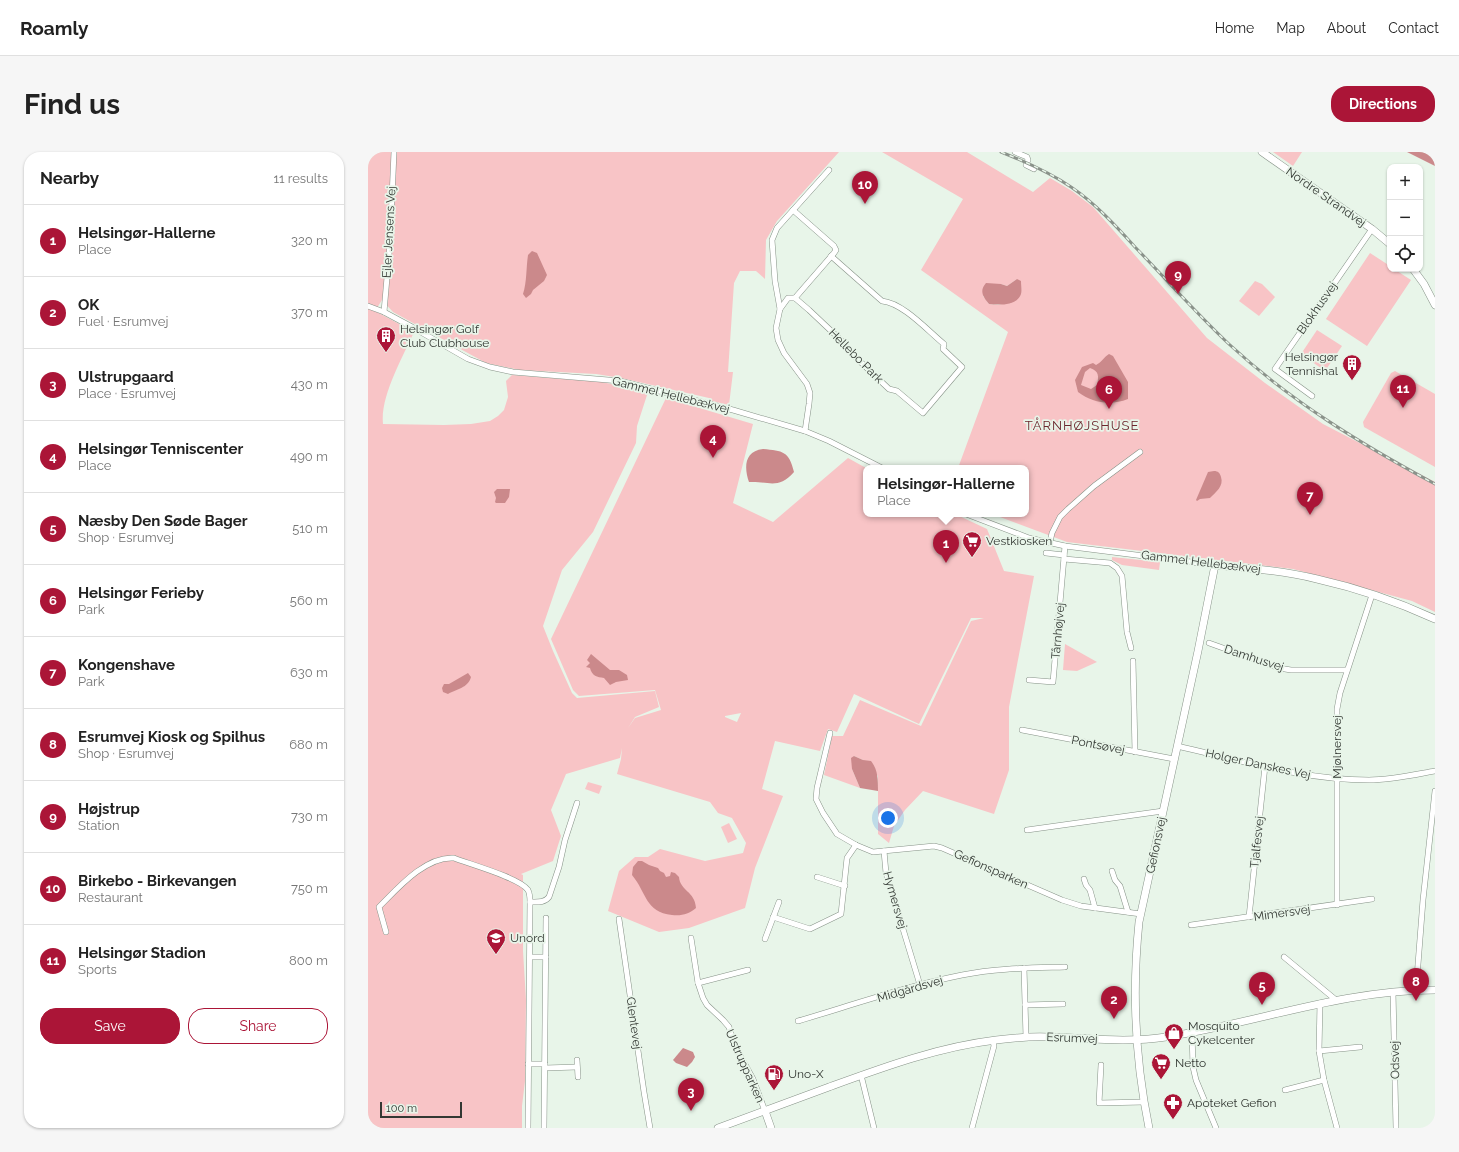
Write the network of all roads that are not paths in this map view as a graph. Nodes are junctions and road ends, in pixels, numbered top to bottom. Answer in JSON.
{"nodes":[{"id":1,"x":394,"y":152,"type":"edge"},
{"id":2,"x":1015,"y":152,"type":"edge"},
{"id":3,"x":1262,"y":152,"type":"edge"},
{"id":4,"x":1034,"y":169,"type":"dead end"},
{"id":5,"x":829,"y":170,"type":"dead end"},
{"id":6,"x":793,"y":210,"type":"junction"},
{"id":7,"x":1372,"y":230,"type":"junction"},
{"id":8,"x":1387,"y":242,"type":"edge"},
{"id":9,"x":831,"y":256,"type":"junction"},
{"id":10,"x":1415,"y":272,"type":"edge"},
{"id":11,"x":795,"y":298,"type":"junction"},
{"id":12,"x":1435,"y":305,"type":"edge"},
{"id":13,"x":368,"y":306,"type":"edge"},
{"id":14,"x":780,"y":309,"type":"junction"},
{"id":15,"x":384,"y":312,"type":"junction"},
{"id":16,"x":1312,"y":396,"type":"dead end"},
{"id":17,"x":805,"y":431,"type":"junction"},
{"id":18,"x":1140,"y":452,"type":"dead end"},
{"id":19,"x":876,"y":465,"type":"edge"},
{"id":20,"x":974,"y":517,"type":"edge"},
{"id":21,"x":1050,"y":542,"type":"junction"},
{"id":22,"x":1065,"y":546,"type":"junction"},
{"id":23,"x":1046,"y":553,"type":"dead end"},
{"id":24,"x":1064,"y":557,"type":"junction"},
{"id":25,"x":1215,"y":565,"type":"junction"},
{"id":26,"x":1372,"y":595,"type":"junction"},
{"id":27,"x":1435,"y":619,"type":"edge"},
{"id":28,"x":1209,"y":643,"type":"dead end"},
{"id":29,"x":1131,"y":648,"type":"dead end"},
{"id":30,"x":1133,"y":661,"type":"dead end"},
{"id":31,"x":1347,"y":670,"type":"junction"},
{"id":32,"x":1029,"y":680,"type":"dead end"},
{"id":33,"x":1022,"y":730,"type":"dead end"},
{"id":34,"x":830,"y":733,"type":"dead end"},
{"id":35,"x":1177,"y":746,"type":"junction"},
{"id":36,"x":1135,"y":752,"type":"junction"},
{"id":37,"x":1174,"y":759,"type":"junction"},
{"id":38,"x":1265,"y":766,"type":"junction"},
{"id":39,"x":1435,"y":771,"type":"edge"},
{"id":40,"x":1337,"y":779,"type":"junction"},
{"id":41,"x":1435,"y":791,"type":"edge"},
{"id":42,"x":577,"y":803,"type":"dead end"},
{"id":43,"x":1163,"y":811,"type":"junction"},
{"id":44,"x":1028,"y":830,"type":"dead end"},
{"id":45,"x":856,"y":845,"type":"junction"},
{"id":46,"x":884,"y":851,"type":"junction"},
{"id":47,"x":1112,"y":871,"type":"dead end"},
{"id":48,"x":817,"y":877,"type":"dead end"},
{"id":49,"x":1084,"y":879,"type":"dead end"},
{"id":50,"x":845,"y":886,"type":"junction"},
{"id":51,"x":1372,"y":899,"type":"dead end"},
{"id":52,"x":530,"y":902,"type":"junction"},
{"id":53,"x":779,"y":902,"type":"dead end"},
{"id":54,"x":1337,"y":905,"type":"junction"},
{"id":55,"x":1095,"y":908,"type":"junction"},
{"id":56,"x":1128,"y":912,"type":"junction"},
{"id":57,"x":1141,"y":914,"type":"junction"},
{"id":58,"x":546,"y":918,"type":"dead end"},
{"id":59,"x":773,"y":918,"type":"junction"},
{"id":60,"x":1249,"y":918,"type":"junction"},
{"id":61,"x":619,"y":919,"type":"dead end"},
{"id":62,"x":1191,"y":925,"type":"dead end"},
{"id":63,"x":386,"y":932,"type":"dead end"},
{"id":64,"x":691,"y":938,"type":"dead end"},
{"id":65,"x":765,"y":939,"type":"dead end"},
{"id":66,"x":530,"y":957,"type":"junction"},
{"id":67,"x":546,"y":957,"type":"junction"},
{"id":68,"x":1284,"y":957,"type":"dead end"},
{"id":69,"x":1065,"y":967,"type":"dead end"},
{"id":70,"x":1024,"y":968,"type":"junction"},
{"id":71,"x":748,"y":970,"type":"dead end"},
{"id":72,"x":698,"y":983,"type":"junction"},
{"id":73,"x":920,"y":985,"type":"junction"},
{"id":74,"x":1416,"y":990,"type":"junction"},
{"id":75,"x":1435,"y":990,"type":"edge"},
{"id":76,"x":1393,"y":992,"type":"junction"},
{"id":77,"x":1336,"y":1000,"type":"junction"},
{"id":78,"x":1320,"y":1003,"type":"junction"},
{"id":79,"x":1063,"y":1004,"type":"dead end"},
{"id":80,"x":1025,"y":1005,"type":"junction"},
{"id":81,"x":798,"y":1021,"type":"dead end"},
{"id":82,"x":1192,"y":1032,"type":"junction"},
{"id":83,"x":1026,"y":1037,"type":"junction"},
{"id":84,"x":993,"y":1040,"type":"junction"},
{"id":85,"x":1137,"y":1040,"type":"junction"},
{"id":86,"x":1360,"y":1047,"type":"dead end"},
{"id":87,"x":1320,"y":1051,"type":"junction"},
{"id":88,"x":577,"y":1060,"type":"dead end"},
{"id":89,"x":528,"y":1064,"type":"junction"},
{"id":90,"x":1101,"y":1065,"type":"dead end"},
{"id":91,"x":545,"y":1066,"type":"junction"},
{"id":92,"x":577,"y":1067,"type":"junction"},
{"id":93,"x":861,"y":1075,"type":"junction"},
{"id":94,"x":578,"y":1076,"type":"dead end"},
{"id":95,"x":1324,"y":1080,"type":"junction"},
{"id":96,"x":1285,"y":1090,"type":"dead end"},
{"id":97,"x":1144,"y":1102,"type":"junction"},
{"id":98,"x":764,"y":1111,"type":"junction"},
{"id":99,"x":528,"y":1128,"type":"edge"},
{"id":100,"x":544,"y":1128,"type":"edge"},
{"id":101,"x":650,"y":1128,"type":"edge"},
{"id":102,"x":718,"y":1128,"type":"edge"},
{"id":103,"x":771,"y":1128,"type":"edge"},
{"id":104,"x":874,"y":1128,"type":"edge"},
{"id":105,"x":972,"y":1128,"type":"edge"},
{"id":106,"x":1149,"y":1128,"type":"edge"},
{"id":107,"x":1216,"y":1128,"type":"edge"},
{"id":108,"x":1337,"y":1128,"type":"edge"},
{"id":109,"x":1396,"y":1128,"type":"edge"}],
"edges":[{"from":1,"to":15,"type":"street","name":"Ejler Jensens Vej"},
{"from":2,"to":4,"type":"street"},
{"from":3,"to":7,"type":"main road","name":"Nordre Strandvej"},
{"from":5,"to":6,"type":"street"},
{"from":6,"to":9,"type":"street"},
{"from":6,"to":14,"type":"street"},
{"from":7,"to":8,"type":"main road","name":"Nordre Strandvej"},
{"from":7,"to":16,"type":"street","name":"Blokhusvej"},
{"from":9,"to":11,"type":"street"},
{"from":9,"to":11,"type":"street","name":"Hellebo Park"},
{"from":10,"to":12,"type":"main road"},
{"from":11,"to":14,"type":"street"},
{"from":13,"to":15,"type":"street","name":"Gammel Hellebækvej"},
{"from":14,"to":17,"type":"street"},
{"from":15,"to":17,"type":"street","name":"Gammel Hellebækvej"},
{"from":17,"to":19,"type":"street","name":"Gammel Hellebækvej"},
{"from":18,"to":21,"type":"street"},
{"from":20,"to":21,"type":"street","name":"Gammel Hellebækvej"},
{"from":21,"to":22,"type":"street","name":"Gammel Hellebækvej"},
{"from":22,"to":24,"type":"street","name":"Tårnhøjvej"},
{"from":22,"to":25,"type":"street","name":"Gammel Hellebækvej"},
{"from":23,"to":24,"type":"street"},
{"from":24,"to":29,"type":"street"},
{"from":24,"to":32,"type":"street","name":"Tårnhøjvej"},
{"from":25,"to":26,"type":"main road","name":"Gammel Hellebækvej"},
{"from":25,"to":35,"type":"main road","name":"Gefionsvej"},
{"from":26,"to":27,"type":"main road","name":"Gammel Hellebækvej"},
{"from":26,"to":31,"type":"street","name":"Mjølnersvej"},
{"from":28,"to":31,"type":"street","name":"Damhusvej"},
{"from":30,"to":36,"type":"street"},
{"from":31,"to":40,"type":"street","name":"Mjølnersvej"},
{"from":33,"to":36,"type":"street","name":"Pontsøvej"},
{"from":34,"to":45,"type":"street"},
{"from":35,"to":37,"type":"main road","name":"Gefionsvej"},
{"from":35,"to":38,"type":"street","name":"Holger Danskes Vej"},
{"from":36,"to":37,"type":"street","name":"Pontsøvej"},
{"from":37,"to":43,"type":"main road","name":"Gefionsvej"},
{"from":38,"to":40,"type":"street","name":"Holger Danskes Vej"},
{"from":38,"to":60,"type":"street","name":"Tjalfesvej"},
{"from":39,"to":40,"type":"street","name":"Holger Danskes Vej"},
{"from":40,"to":54,"type":"street","name":"Mjølnersvej"},
{"from":41,"to":74,"type":"street"},
{"from":42,"to":52,"type":"street"},
{"from":43,"to":44,"type":"street"},
{"from":43,"to":57,"type":"main road","name":"Gefionsvej"},
{"from":45,"to":46,"type":"street"},
{"from":45,"to":50,"type":"street"},
{"from":46,"to":55,"type":"street","name":"Gefionsparken"},
{"from":46,"to":73,"type":"street","name":"Hymersvej"},
{"from":47,"to":56,"type":"street"},
{"from":48,"to":50,"type":"street"},
{"from":49,"to":55,"type":"street"},
{"from":50,"to":59,"type":"street"},
{"from":51,"to":54,"type":"street","name":"Mimersvej"},
{"from":52,"to":63,"type":"street"},
{"from":52,"to":66,"type":"street"},
{"from":53,"to":59,"type":"street"},
{"from":54,"to":60,"type":"street","name":"Mimersvej"},
{"from":55,"to":56,"type":"street","name":"Gefionsparken"},
{"from":56,"to":57,"type":"street","name":"Gefionsparken"},
{"from":57,"to":85,"type":"main road","name":"Gefionsvej"},
{"from":58,"to":67,"type":"street"},
{"from":59,"to":65,"type":"street"},
{"from":60,"to":62,"type":"street","name":"Mimersvej"},
{"from":61,"to":101,"type":"street","name":"Glentevej"},
{"from":64,"to":72,"type":"street","name":"Ulstrupparken"},
{"from":66,"to":67,"type":"street"},
{"from":66,"to":89,"type":"street"},
{"from":67,"to":91,"type":"street"},
{"from":68,"to":77,"type":"street"},
{"from":69,"to":70,"type":"street","name":"Midgårdsvej"},
{"from":70,"to":73,"type":"street","name":"Midgårdsvej"},
{"from":70,"to":80,"type":"street"},
{"from":71,"to":72,"type":"street"},
{"from":72,"to":98,"type":"street","name":"Ulstrupparken"},
{"from":73,"to":81,"type":"street","name":"Midgårdsvej"},
{"from":74,"to":75,"type":"main road","name":"Esrumvej"},
{"from":74,"to":76,"type":"main road","name":"Esrumvej"},
{"from":76,"to":77,"type":"main road","name":"Esrumvej"},
{"from":76,"to":109,"type":"street","name":"Odsvej"},
{"from":77,"to":78,"type":"main road","name":"Esrumvej"},
{"from":78,"to":82,"type":"main road","name":"Esrumvej"},
{"from":78,"to":87,"type":"street"},
{"from":79,"to":80,"type":"street"},
{"from":80,"to":83,"type":"street"},
{"from":82,"to":85,"type":"main road","name":"Esrumvej"},
{"from":82,"to":107,"type":"street"},
{"from":83,"to":84,"type":"main road","name":"Esrumvej"},
{"from":83,"to":85,"type":"main road","name":"Esrumvej"},
{"from":84,"to":93,"type":"main road","name":"Esrumvej"},
{"from":84,"to":105,"type":"street"},
{"from":85,"to":97,"type":"main road","name":"Gefionsvej"},
{"from":86,"to":87,"type":"street"},
{"from":87,"to":95,"type":"street"},
{"from":88,"to":92,"type":"street"},
{"from":89,"to":91,"type":"street"},
{"from":89,"to":99,"type":"street"},
{"from":90,"to":97,"type":"street"},
{"from":91,"to":92,"type":"street"},
{"from":91,"to":100,"type":"street"},
{"from":92,"to":94,"type":"street"},
{"from":93,"to":98,"type":"main road","name":"Esrumvej"},
{"from":93,"to":104,"type":"street"},
{"from":95,"to":96,"type":"street"},
{"from":95,"to":108,"type":"street"},
{"from":97,"to":106,"type":"main road","name":"Gefionsvej"},
{"from":98,"to":102,"type":"main road","name":"Esrumvej"},
{"from":98,"to":103,"type":"main road"}]}
